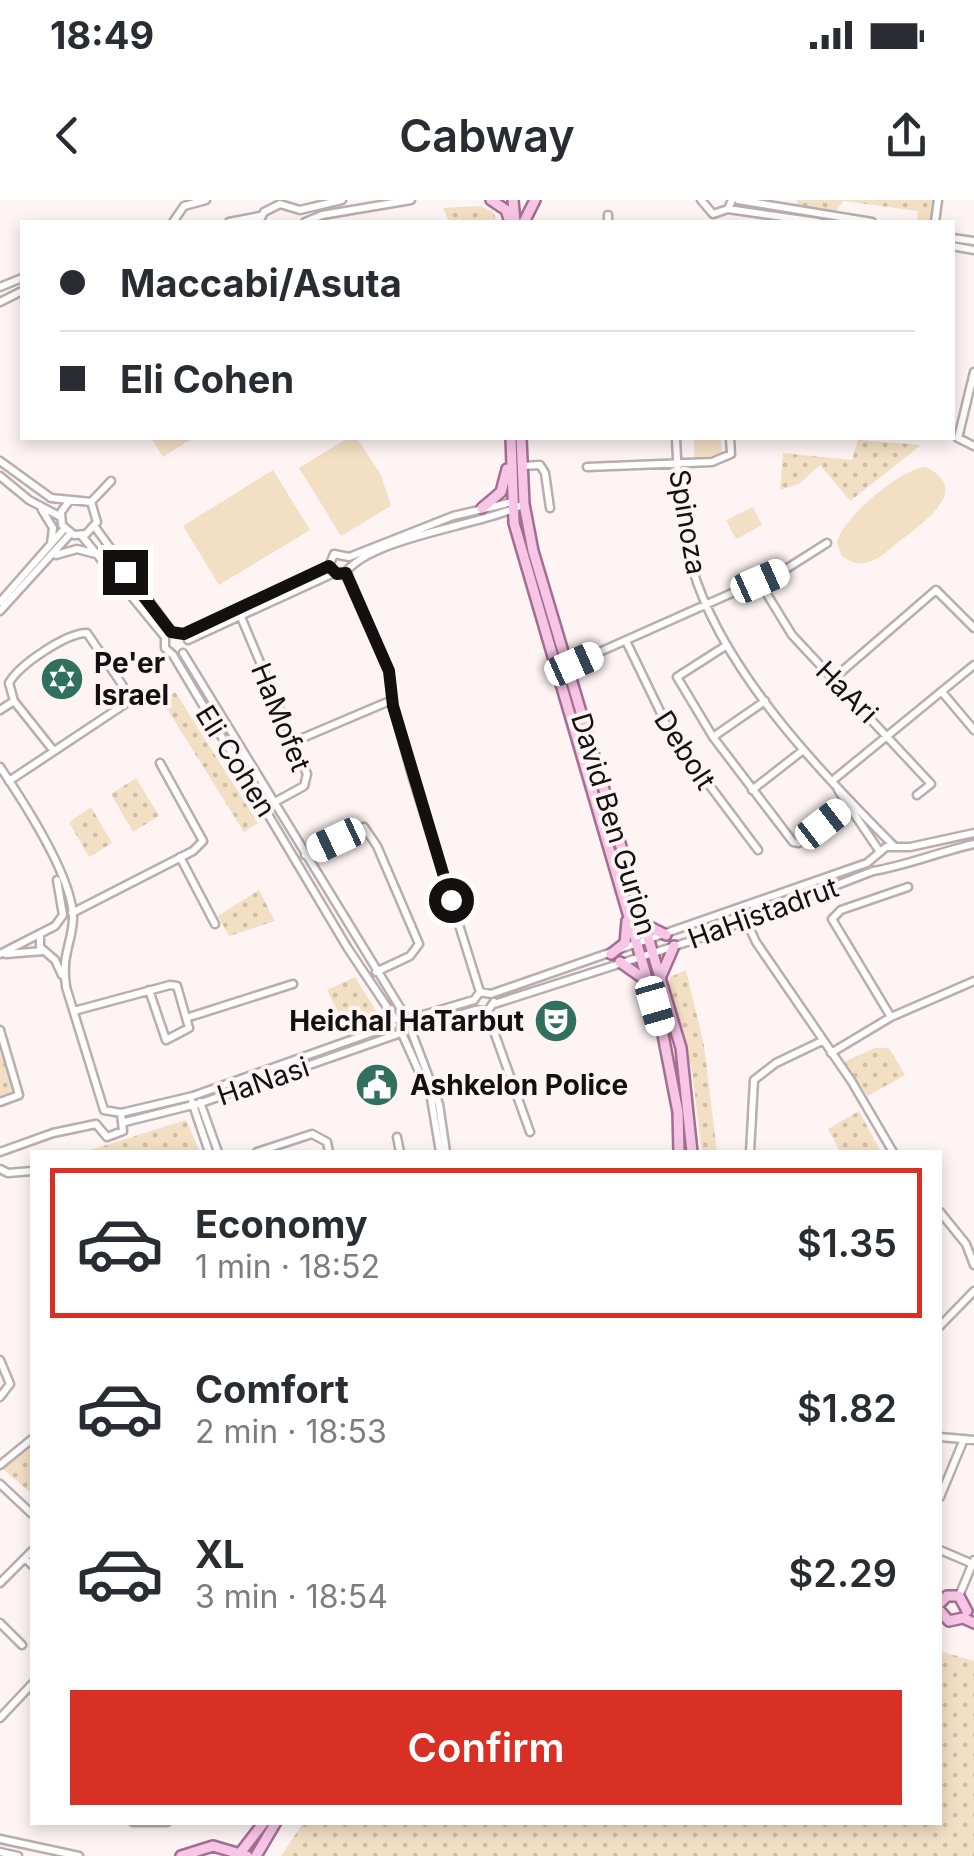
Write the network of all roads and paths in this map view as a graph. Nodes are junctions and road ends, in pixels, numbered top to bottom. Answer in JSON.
{"nodes":[{"id":1,"x":206,"y":200,"type":"edge"},
{"id":2,"x":267,"y":200,"type":"edge"},
{"id":3,"x":342,"y":200,"type":"edge"},
{"id":4,"x":412,"y":200,"type":"edge"},
{"id":5,"x":490,"y":200,"type":"edge"},
{"id":6,"x":701,"y":200,"type":"edge"},
{"id":7,"x":735,"y":200,"type":"edge"},
{"id":8,"x":276,"y":206,"type":"junction"},
{"id":9,"x":728,"y":209,"type":"junction"},
{"id":10,"x":300,"y":210,"type":"junction"},
{"id":11,"x":712,"y":218,"type":"edge"},
{"id":12,"x":175,"y":220,"type":"edge"},
{"id":13,"x":260,"y":220,"type":"edge"},
{"id":14,"x":302,"y":220,"type":"edge"},
{"id":15,"x":308,"y":220,"type":"edge"},
{"id":16,"x":512,"y":220,"type":"edge"},
{"id":17,"x":804,"y":220,"type":"edge"},
{"id":18,"x":860,"y":220,"type":"edge"},
{"id":19,"x":974,"y":372,"type":"edge"},
{"id":20,"x":511,"y":440,"type":"edge"},
{"id":21,"x":522,"y":440,"type":"edge"},
{"id":22,"x":676,"y":440,"type":"edge"},
{"id":23,"x":731,"y":440,"type":"edge"},
{"id":24,"x":974,"y":446,"type":"edge"},
{"id":25,"x":511,"y":452,"type":"junction"},
{"id":26,"x":0,"y":461,"type":"edge"},
{"id":27,"x":677,"y":465,"type":"junction"},
{"id":28,"x":522,"y":466,"type":"junction"},
{"id":29,"x":587,"y":467,"type":"dead end"},
{"id":30,"x":0,"y":476,"type":"edge"},
{"id":31,"x":111,"y":481,"type":"dead end"},
{"id":32,"x":30,"y":500,"type":"junction"},
{"id":33,"x":70,"y":500,"type":"junction"},
{"id":34,"x":90,"y":502,"type":"junction"},
{"id":35,"x":524,"y":504,"type":"junction"},
{"id":36,"x":511,"y":506,"type":"junction"},
{"id":37,"x":482,"y":508,"type":"junction"},
{"id":38,"x":550,"y":508,"type":"dead end"},
{"id":39,"x":60,"y":517,"type":"junction"},
{"id":40,"x":95,"y":527,"type":"junction"},
{"id":41,"x":68,"y":531,"type":"junction"},
{"id":42,"x":81,"y":535,"type":"junction"},
{"id":43,"x":827,"y":544,"type":"dead end"},
{"id":44,"x":49,"y":554,"type":"junction"},
{"id":45,"x":99,"y":556,"type":"junction"},
{"id":46,"x":348,"y":565,"type":"junction"},
{"id":47,"x":332,"y":569,"type":"junction"},
{"id":48,"x":760,"y":581,"type":"junction"},
{"id":49,"x":1,"y":600,"type":"edge"},
{"id":50,"x":706,"y":605,"type":"junction"},
{"id":51,"x":0,"y":611,"type":"edge"},
{"id":52,"x":240,"y":617,"type":"junction"},
{"id":53,"x":974,"y":628,"type":"edge"},
{"id":54,"x":168,"y":634,"type":"junction"},
{"id":55,"x":186,"y":637,"type":"junction"},
{"id":56,"x":626,"y":641,"type":"junction"},
{"id":57,"x":727,"y":645,"type":"junction"},
{"id":58,"x":183,"y":653,"type":"junction"},
{"id":59,"x":174,"y":655,"type":"junction"},
{"id":60,"x":974,"y":665,"type":"edge"},
{"id":61,"x":568,"y":666,"type":"junction"},
{"id":62,"x":833,"y":679,"type":"junction"},
{"id":63,"x":942,"y":692,"type":"junction"},
{"id":64,"x":14,"y":700,"type":"junction"},
{"id":65,"x":392,"y":700,"type":"junction"},
{"id":66,"x":765,"y":701,"type":"junction"},
{"id":67,"x":0,"y":710,"type":"edge"},
{"id":68,"x":974,"y":730,"type":"edge"},
{"id":69,"x":889,"y":734,"type":"junction"},
{"id":70,"x":713,"y":737,"type":"junction"},
{"id":71,"x":293,"y":742,"type":"junction"},
{"id":72,"x":53,"y":750,"type":"junction"},
{"id":73,"x":802,"y":751,"type":"junction"},
{"id":74,"x":160,"y":762,"type":"dead end"},
{"id":75,"x":0,"y":767,"type":"edge"},
{"id":76,"x":10,"y":781,"type":"junction"},
{"id":77,"x":832,"y":781,"type":"junction"},
{"id":78,"x":752,"y":790,"type":"junction"},
{"id":79,"x":917,"y":795,"type":"dead end"},
{"id":80,"x":275,"y":802,"type":"junction"},
{"id":81,"x":848,"y":805,"type":"junction"},
{"id":82,"x":974,"y":833,"type":"edge"},
{"id":83,"x":974,"y":844,"type":"edge"},
{"id":84,"x":896,"y":848,"type":"junction"},
{"id":85,"x":758,"y":850,"type":"dead end"},
{"id":86,"x":307,"y":854,"type":"junction"},
{"id":87,"x":879,"y":854,"type":"junction"},
{"id":88,"x":180,"y":857,"type":"junction"},
{"id":89,"x":297,"y":860,"type":"junction"},
{"id":90,"x":902,"y":864,"type":"junction"},
{"id":91,"x":885,"y":870,"type":"junction"},
{"id":92,"x":908,"y":886,"type":"dead end"},
{"id":93,"x":756,"y":904,"type":"junction"},
{"id":94,"x":69,"y":910,"type":"junction"},
{"id":95,"x":628,"y":914,"type":"junction"},
{"id":96,"x":750,"y":920,"type":"junction"},
{"id":97,"x":644,"y":923,"type":"junction"},
{"id":98,"x":214,"y":924,"type":"dead end"},
{"id":99,"x":55,"y":926,"type":"junction"},
{"id":100,"x":40,"y":934,"type":"junction"},
{"id":101,"x":666,"y":935,"type":"junction"},
{"id":102,"x":66,"y":937,"type":"junction"},
{"id":103,"x":649,"y":940,"type":"junction"},
{"id":104,"x":637,"y":944,"type":"junction"},
{"id":105,"x":674,"y":946,"type":"junction"},
{"id":106,"x":64,"y":948,"type":"junction"},
{"id":107,"x":46,"y":952,"type":"junction"},
{"id":108,"x":652,"y":952,"type":"junction"},
{"id":109,"x":0,"y":954,"type":"edge"},
{"id":110,"x":610,"y":954,"type":"junction"},
{"id":111,"x":640,"y":956,"type":"junction"},
{"id":112,"x":620,"y":962,"type":"junction"},
{"id":113,"x":376,"y":972,"type":"junction"},
{"id":114,"x":660,"y":979,"type":"junction"},
{"id":115,"x":974,"y":981,"type":"edge"},
{"id":116,"x":647,"y":982,"type":"junction"},
{"id":117,"x":293,"y":984,"type":"dead end"},
{"id":118,"x":66,"y":986,"type":"junction"},
{"id":119,"x":149,"y":990,"type":"junction"},
{"id":120,"x":480,"y":992,"type":"junction"},
{"id":121,"x":491,"y":994,"type":"junction"},
{"id":122,"x":474,"y":1000,"type":"junction"},
{"id":123,"x":494,"y":1004,"type":"junction"},
{"id":124,"x":476,"y":1010,"type":"junction"},
{"id":125,"x":74,"y":1011,"type":"junction"},
{"id":126,"x":487,"y":1012,"type":"junction"},
{"id":127,"x":404,"y":1014,"type":"junction"},
{"id":128,"x":892,"y":1017,"type":"junction"},
{"id":129,"x":186,"y":1018,"type":"junction"},
{"id":130,"x":413,"y":1018,"type":"junction"},
{"id":131,"x":394,"y":1022,"type":"junction"},
{"id":132,"x":0,"y":1030,"type":"edge"},
{"id":133,"x":413,"y":1030,"type":"junction"},
{"id":134,"x":400,"y":1035,"type":"junction"},
{"id":135,"x":822,"y":1041,"type":"junction"},
{"id":136,"x":831,"y":1053,"type":"junction"},
{"id":137,"x":193,"y":1096,"type":"junction"},
{"id":138,"x":0,"y":1102,"type":"edge"},
{"id":139,"x":201,"y":1103,"type":"junction"},
{"id":140,"x":191,"y":1106,"type":"junction"},
{"id":141,"x":104,"y":1110,"type":"junction"},
{"id":142,"x":121,"y":1113,"type":"junction"},
{"id":143,"x":125,"y":1122,"type":"junction"},
{"id":144,"x":96,"y":1124,"type":"junction"},
{"id":145,"x":530,"y":1132,"type":"dead end"},
{"id":146,"x":397,"y":1137,"type":"dead end"},
{"id":147,"x":207,"y":1150,"type":"edge"},
{"id":148,"x":217,"y":1150,"type":"edge"},
{"id":149,"x":264,"y":1150,"type":"edge"},
{"id":150,"x":329,"y":1150,"type":"edge"},
{"id":151,"x":400,"y":1150,"type":"edge"},
{"id":152,"x":443,"y":1150,"type":"edge"},
{"id":153,"x":443,"y":1150,"type":"edge"},
{"id":154,"x":679,"y":1150,"type":"edge"},
{"id":155,"x":692,"y":1150,"type":"edge"},
{"id":156,"x":750,"y":1150,"type":"edge"},
{"id":157,"x":892,"y":1150,"type":"edge"},
{"id":158,"x":0,"y":1152,"type":"edge"},
{"id":159,"x":0,"y":1168,"type":"edge"},
{"id":160,"x":30,"y":1171,"type":"edge"},
{"id":161,"x":942,"y":1214,"type":"edge"},
{"id":162,"x":974,"y":1265,"type":"edge"},
{"id":163,"x":974,"y":1290,"type":"edge"},
{"id":164,"x":942,"y":1324,"type":"edge"},
{"id":165,"x":0,"y":1360,"type":"edge"},
{"id":166,"x":0,"y":1397,"type":"edge"},
{"id":167,"x":942,"y":1436,"type":"edge"},
{"id":168,"x":964,"y":1439,"type":"junction"},
{"id":169,"x":974,"y":1440,"type":"edge"},
{"id":170,"x":30,"y":1441,"type":"edge"},
{"id":171,"x":0,"y":1465,"type":"edge"},
{"id":172,"x":0,"y":1484,"type":"edge"},
{"id":173,"x":942,"y":1492,"type":"edge"},
{"id":174,"x":30,"y":1512,"type":"edge"},
{"id":175,"x":942,"y":1551,"type":"edge"},
{"id":176,"x":30,"y":1553,"type":"edge"},
{"id":177,"x":25,"y":1558,"type":"junction"},
{"id":178,"x":30,"y":1563,"type":"edge"},
{"id":179,"x":973,"y":1563,"type":"edge"},
{"id":180,"x":0,"y":1583,"type":"edge"},
{"id":181,"x":959,"y":1596,"type":"junction"},
{"id":182,"x":942,"y":1604,"type":"edge"},
{"id":183,"x":942,"y":1609,"type":"edge"},
{"id":184,"x":968,"y":1614,"type":"edge"},
{"id":185,"x":0,"y":1623,"type":"edge"},
{"id":186,"x":974,"y":1623,"type":"edge"},
{"id":187,"x":22,"y":1645,"type":"dead end"},
{"id":188,"x":30,"y":1686,"type":"edge"},
{"id":189,"x":24,"y":1693,"type":"junction"},
{"id":190,"x":30,"y":1698,"type":"edge"},
{"id":191,"x":0,"y":1718,"type":"edge"},
{"id":192,"x":262,"y":1825,"type":"edge"},
{"id":193,"x":274,"y":1825,"type":"edge"},
{"id":194,"x":0,"y":1839,"type":"edge"},
{"id":195,"x":0,"y":1852,"type":"edge"},
{"id":196,"x":244,"y":1854,"type":"edge"},
{"id":197,"x":18,"y":1856,"type":"edge"},
{"id":198,"x":79,"y":1856,"type":"edge"},
{"id":199,"x":181,"y":1856,"type":"edge"},
{"id":200,"x":256,"y":1856,"type":"edge"}],
"edges":[{"from":1,"to":12,"type":"street"},
{"from":2,"to":8,"type":"street"},
{"from":3,"to":10,"type":"street"},
{"from":4,"to":15,"type":"street"},
{"from":5,"to":16,"type":"main road"},
{"from":6,"to":11,"type":"street"},
{"from":7,"to":9,"type":"street"},
{"from":7,"to":18,"type":"street"},
{"from":8,"to":10,"type":"street"},
{"from":8,"to":13,"type":"street"},
{"from":9,"to":11,"type":"street"},
{"from":9,"to":17,"type":"street"},
{"from":10,"to":14,"type":"street"},
{"from":19,"to":24,"type":"street"},
{"from":20,"to":25,"type":"main road","name":"David Ben Gurion"},
{"from":21,"to":28,"type":"main road","name":"David Ben Gurion"},
{"from":22,"to":27,"type":"street","name":"Spinoza"},
{"from":23,"to":27,"type":"street"},
{"from":25,"to":36,"type":"main road","name":"David Ben Gurion"},
{"from":25,"to":37,"type":"main road"},
{"from":26,"to":33,"type":"street"},
{"from":27,"to":29,"type":"street"},
{"from":27,"to":50,"type":"street","name":"Spinoza"},
{"from":28,"to":35,"type":"main road","name":"David Ben Gurion"},
{"from":28,"to":38,"type":"street"},
{"from":30,"to":32,"type":"street"},
{"from":31,"to":34,"type":"street"},
{"from":32,"to":39,"type":"street"},
{"from":32,"to":44,"type":"street"},
{"from":33,"to":34,"type":"street"},
{"from":33,"to":39,"type":"street"},
{"from":34,"to":40,"type":"street"},
{"from":35,"to":36,"type":"street"},
{"from":35,"to":61,"type":"main road","name":"David Ben Gurion"},
{"from":36,"to":37,"type":"street"},
{"from":36,"to":46,"type":"street"},
{"from":36,"to":95,"type":"main road","name":"David Ben Gurion"},
{"from":37,"to":46,"type":"street"},
{"from":39,"to":41,"type":"street"},
{"from":40,"to":42,"type":"street"},
{"from":40,"to":54,"type":"street"},
{"from":41,"to":42,"type":"street"},
{"from":41,"to":44,"type":"street"},
{"from":42,"to":45,"type":"street"},
{"from":43,"to":48,"type":"street"},
{"from":44,"to":45,"type":"street"},
{"from":44,"to":49,"type":"street"},
{"from":44,"to":51,"type":"street"},
{"from":45,"to":54,"type":"street"},
{"from":46,"to":47,"type":"street"},
{"from":46,"to":47,"type":"street"},
{"from":46,"to":65,"type":"street"},
{"from":47,"to":52,"type":"street"},
{"from":47,"to":55,"type":"street"},
{"from":48,"to":50,"type":"street"},
{"from":48,"to":62,"type":"street","name":"HaAri"},
{"from":50,"to":56,"type":"street"},
{"from":50,"to":57,"type":"street","name":"Spinoza"},
{"from":52,"to":55,"type":"street"},
{"from":52,"to":71,"type":"street","name":"HaMofet"},
{"from":53,"to":62,"type":"street"},
{"from":54,"to":55,"type":"street"},
{"from":54,"to":59,"type":"street","name":"Eli Cohen"},
{"from":55,"to":58,"type":"street"},
{"from":56,"to":61,"type":"street"},
{"from":56,"to":85,"type":"street","name":"Debolt"},
{"from":57,"to":66,"type":"street","name":"Spinoza"},
{"from":57,"to":70,"type":"street"},
{"from":58,"to":59,"type":"street"},
{"from":58,"to":80,"type":"street","name":"Eli Cohen"},
{"from":59,"to":89,"type":"street","name":"Eli Cohen"},
{"from":60,"to":63,"type":"street"},
{"from":61,"to":97,"type":"main road","name":"David Ben Gurion"},
{"from":62,"to":69,"type":"street","name":"HaAri"},
{"from":63,"to":68,"type":"street"},
{"from":63,"to":69,"type":"street"},
{"from":64,"to":67,"type":"street"},
{"from":64,"to":72,"type":"street"},
{"from":64,"to":72,"type":"street"},
{"from":65,"to":71,"type":"street"},
{"from":65,"to":120,"type":"street"},
{"from":66,"to":70,"type":"street"},
{"from":66,"to":73,"type":"street","name":"Spinoza"},
{"from":69,"to":77,"type":"street"},
{"from":69,"to":79,"type":"street","name":"HaAri"},
{"from":70,"to":78,"type":"street"},
{"from":71,"to":80,"type":"street","name":"HaMofet"},
{"from":72,"to":76,"type":"street"},
{"from":73,"to":77,"type":"street","name":"Spinoza"},
{"from":73,"to":78,"type":"street"},
{"from":74,"to":88,"type":"street"},
{"from":75,"to":76,"type":"street"},
{"from":76,"to":94,"type":"street"},
{"from":77,"to":81,"type":"street"},
{"from":77,"to":84,"type":"street"},
{"from":78,"to":81,"type":"street"},
{"from":80,"to":86,"type":"street","name":"Eli Cohen"},
{"from":81,"to":87,"type":"street"},
{"from":82,"to":84,"type":"street"},
{"from":83,"to":90,"type":"street"},
{"from":84,"to":87,"type":"street","name":"HaHistadrut"},
{"from":84,"to":90,"type":"street"},
{"from":86,"to":89,"type":"street"},
{"from":86,"to":113,"type":"street","name":"Eli Cohen"},
{"from":86,"to":113,"type":"street"},
{"from":87,"to":91,"type":"street"},
{"from":87,"to":93,"type":"street","name":"HaHistadrut"},
{"from":88,"to":94,"type":"street"},
{"from":88,"to":98,"type":"street"},
{"from":89,"to":131,"type":"street","name":"Eli Cohen"},
{"from":90,"to":91,"type":"street","name":"HaHistadrut"},
{"from":91,"to":96,"type":"street","name":"HaHistadrut"},
{"from":92,"to":128,"type":"street"},
{"from":93,"to":96,"type":"street"},
{"from":93,"to":101,"type":"street","name":"HaHistadrut"},
{"from":94,"to":99,"type":"street"},
{"from":94,"to":102,"type":"street"},
{"from":95,"to":104,"type":"main road","name":"David Ben Gurion"},
{"from":95,"to":110,"type":"main road"},
{"from":96,"to":105,"type":"street","name":"HaHistadrut"},
{"from":96,"to":135,"type":"street"},
{"from":97,"to":101,"type":"main road"},
{"from":97,"to":103,"type":"main road","name":"David Ben Gurion"},
{"from":99,"to":100,"type":"street"},
{"from":99,"to":102,"type":"street"},
{"from":100,"to":107,"type":"street"},
{"from":100,"to":109,"type":"street"},
{"from":101,"to":103,"type":"street","name":"HaHistadrut"},
{"from":102,"to":106,"type":"street"},
{"from":103,"to":104,"type":"street","name":"HaHistadrut"},
{"from":103,"to":108,"type":"main road","name":"David Ben Gurion"},
{"from":104,"to":110,"type":"street"},
{"from":104,"to":111,"type":"main road","name":"David Ben Gurion"},
{"from":105,"to":108,"type":"street","name":"HaHistadrut"},
{"from":105,"to":114,"type":"main road"},
{"from":106,"to":107,"type":"street"},
{"from":106,"to":118,"type":"street"},
{"from":107,"to":109,"type":"street"},
{"from":107,"to":118,"type":"street"},
{"from":108,"to":111,"type":"street","name":"HaHistadrut"},
{"from":108,"to":114,"type":"main road","name":"David Ben Gurion"},
{"from":110,"to":121,"type":"street"},
{"from":111,"to":112,"type":"street"},
{"from":111,"to":116,"type":"main road","name":"David Ben Gurion"},
{"from":112,"to":116,"type":"main road"},
{"from":112,"to":123,"type":"street"},
{"from":113,"to":127,"type":"street","name":"Eli Cohen"},
{"from":114,"to":155,"type":"main road","name":"David Ben Gurion"},
{"from":115,"to":128,"type":"street"},
{"from":116,"to":154,"type":"main road","name":"David Ben Gurion"},
{"from":117,"to":129,"type":"street"},
{"from":118,"to":125,"type":"street"},
{"from":119,"to":125,"type":"street"},
{"from":119,"to":129,"type":"street"},
{"from":119,"to":129,"type":"street"},
{"from":120,"to":121,"type":"street"},
{"from":120,"to":122,"type":"street"},
{"from":121,"to":123,"type":"street"},
{"from":122,"to":124,"type":"street"},
{"from":122,"to":130,"type":"street"},
{"from":123,"to":126,"type":"street"},
{"from":124,"to":126,"type":"street"},
{"from":124,"to":133,"type":"street"},
{"from":125,"to":141,"type":"street"},
{"from":126,"to":145,"type":"street"},
{"from":127,"to":130,"type":"street"},
{"from":127,"to":131,"type":"street","name":"HaNasi"},
{"from":128,"to":136,"type":"street"},
{"from":130,"to":133,"type":"street"},
{"from":131,"to":134,"type":"street","name":"Eli Cohen"},
{"from":131,"to":137,"type":"street","name":"HaNasi"},
{"from":132,"to":138,"type":"street"},
{"from":133,"to":134,"type":"street","name":"HaNasi"},
{"from":133,"to":152,"type":"street"},
{"from":134,"to":139,"type":"street","name":"HaNasi"},
{"from":134,"to":153,"type":"street","name":"Eli Cohen"},
{"from":135,"to":136,"type":"street"},
{"from":135,"to":156,"type":"street"},
{"from":136,"to":157,"type":"street"},
{"from":137,"to":139,"type":"street"},
{"from":137,"to":140,"type":"street"},
{"from":137,"to":142,"type":"street","name":"HaNasi"},
{"from":139,"to":140,"type":"street","name":"HaNasi"},
{"from":139,"to":148,"type":"street"},
{"from":140,"to":143,"type":"street","name":"HaNasi"},
{"from":140,"to":147,"type":"street"},
{"from":141,"to":142,"type":"street"},
{"from":141,"to":144,"type":"street"},
{"from":142,"to":143,"type":"street"},
{"from":143,"to":144,"type":"street"},
{"from":144,"to":158,"type":"street"},
{"from":146,"to":151,"type":"street"},
{"from":149,"to":150,"type":"street"},
{"from":159,"to":160,"type":"street"},
{"from":161,"to":162,"type":"street"},
{"from":163,"to":164,"type":"street"},
{"from":165,"to":166,"type":"street"},
{"from":167,"to":168,"type":"street"},
{"from":168,"to":169,"type":"street"},
{"from":168,"to":173,"type":"street"},
{"from":170,"to":171,"type":"street"},
{"from":172,"to":174,"type":"street"},
{"from":175,"to":179,"type":"street"},
{"from":176,"to":177,"type":"street"},
{"from":177,"to":178,"type":"street"},
{"from":177,"to":180,"type":"street"},
{"from":179,"to":181,"type":"street"},
{"from":181,"to":182,"type":"main road"},
{"from":181,"to":184,"type":"main road"},
{"from":183,"to":184,"type":"main road"},
{"from":184,"to":186,"type":"main road"},
{"from":185,"to":187,"type":"street"},
{"from":188,"to":189,"type":"street"},
{"from":189,"to":190,"type":"street"},
{"from":189,"to":191,"type":"street"},
{"from":192,"to":196,"type":"main road"},
{"from":193,"to":200,"type":"main road"},
{"from":194,"to":198,"type":"street"},
{"from":195,"to":197,"type":"street"},
{"from":196,"to":199,"type":"main road"}]}
